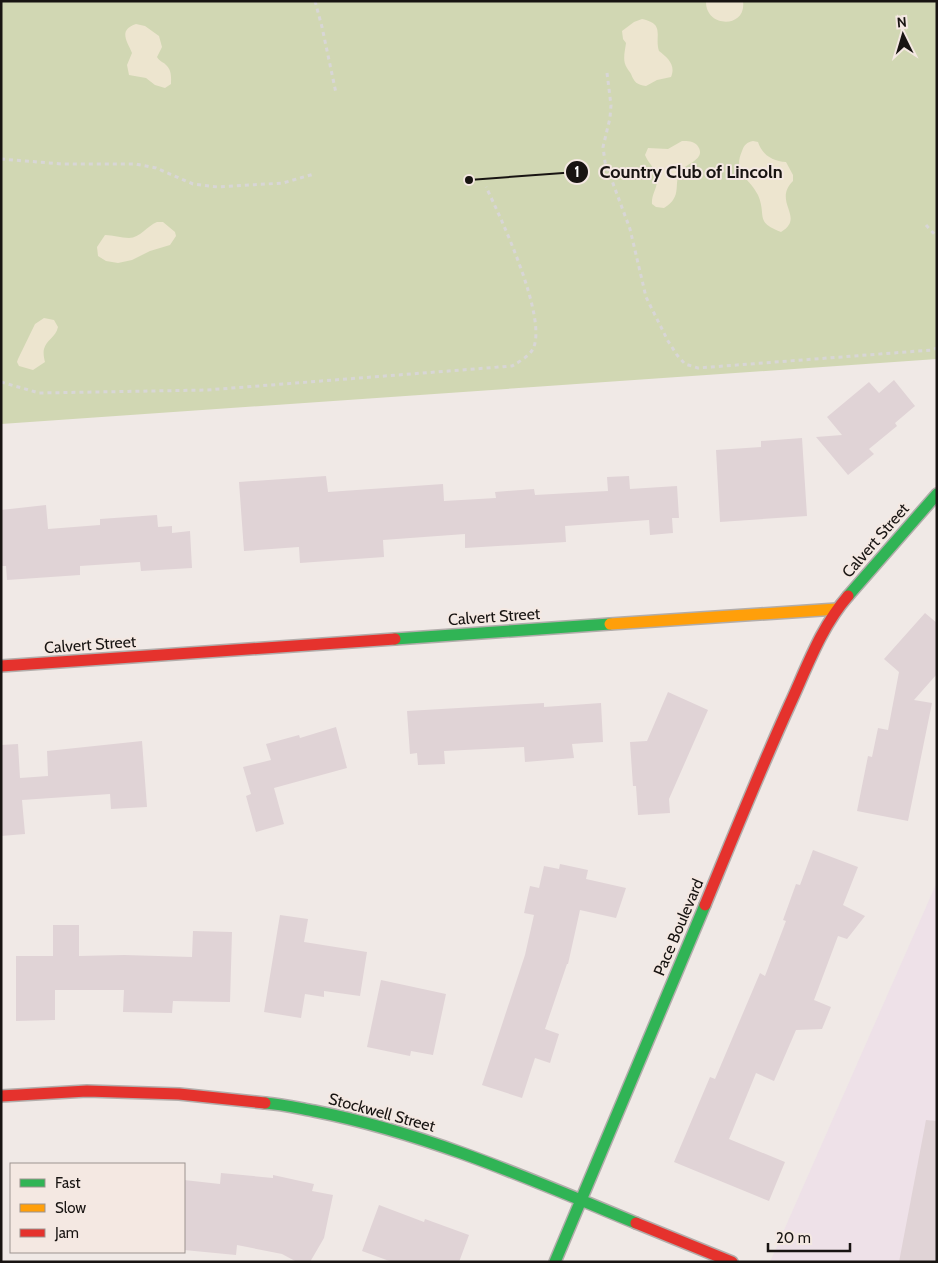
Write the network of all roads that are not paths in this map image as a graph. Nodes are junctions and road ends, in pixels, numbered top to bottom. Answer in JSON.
{"nodes":[{"id":1,"x":937,"y":494,"type":"edge"},
{"id":2,"x":837,"y":608,"type":"junction"},
{"id":3,"x":1,"y":666,"type":"edge"},
{"id":4,"x":1,"y":1096,"type":"edge"},
{"id":5,"x":581,"y":1201,"type":"junction"},
{"id":6,"x":555,"y":1262,"type":"edge"},
{"id":7,"x":732,"y":1262,"type":"edge"}],
"edges":[{"from":1,"to":2,"type":"street","name":"Calvert Street"},
{"from":2,"to":3,"type":"street","name":"Calvert Street"},
{"from":2,"to":5,"type":"street","name":"Pace Boulevard"},
{"from":4,"to":5,"type":"street","name":"Stockwell Street"},
{"from":5,"to":6,"type":"street","name":"Pace Boulevard"},
{"from":5,"to":7,"type":"street","name":"Stockwell Street"}]}
